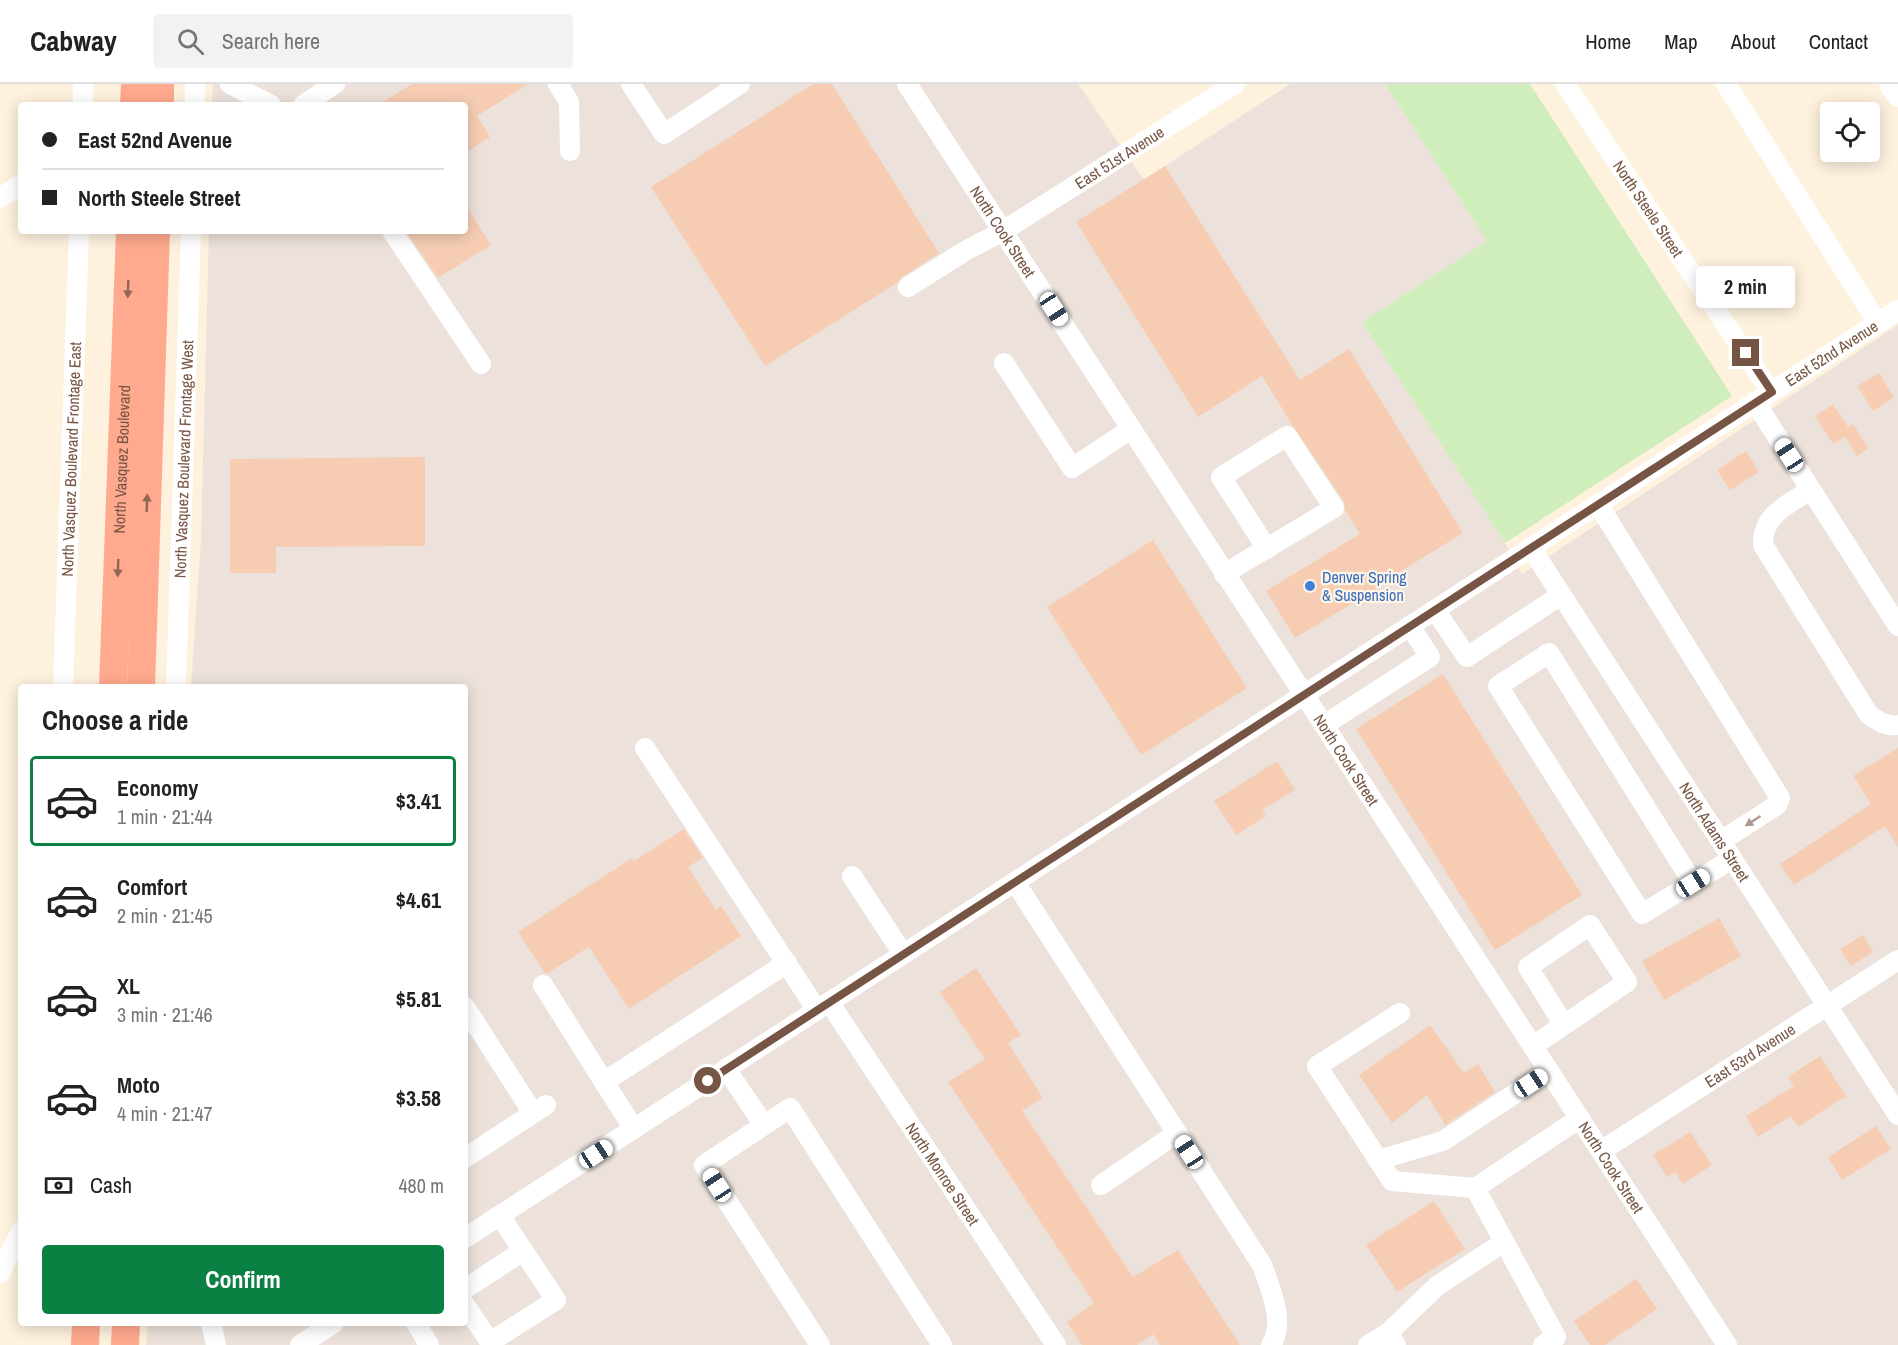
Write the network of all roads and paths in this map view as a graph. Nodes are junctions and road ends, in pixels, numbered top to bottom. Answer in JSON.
{"nodes":[{"id":1,"x":83,"y":84,"type":"edge"},
{"id":2,"x":135,"y":84,"type":"edge"},
{"id":3,"x":160,"y":84,"type":"edge"},
{"id":4,"x":195,"y":84,"type":"edge"},
{"id":5,"x":230,"y":84,"type":"edge"},
{"id":6,"x":335,"y":84,"type":"edge"},
{"id":7,"x":558,"y":84,"type":"edge"},
{"id":8,"x":631,"y":84,"type":"edge"},
{"id":9,"x":740,"y":84,"type":"edge"},
{"id":10,"x":907,"y":84,"type":"edge"},
{"id":11,"x":1235,"y":84,"type":"edge"},
{"id":12,"x":1565,"y":84,"type":"edge"},
{"id":13,"x":1725,"y":84,"type":"edge"},
{"id":14,"x":1890,"y":84,"type":"edge"},
{"id":15,"x":1898,"y":97,"type":"edge"},
{"id":16,"x":83,"y":102,"type":"edge"},
{"id":17,"x":134,"y":102,"type":"edge"},
{"id":18,"x":160,"y":102,"type":"edge"},
{"id":19,"x":195,"y":102,"type":"edge"},
{"id":20,"x":265,"y":102,"type":"edge"},
{"id":21,"x":309,"y":102,"type":"edge"},
{"id":22,"x":570,"y":151,"type":"dead end"},
{"id":23,"x":0,"y":176,"type":"edge"},
{"id":24,"x":18,"y":186,"type":"edge"},
{"id":25,"x":2,"y":196,"type":"edge"},
{"id":26,"x":1003,"y":231,"type":"junction"},
{"id":27,"x":79,"y":234,"type":"edge"},
{"id":28,"x":130,"y":234,"type":"edge"},
{"id":29,"x":156,"y":234,"type":"edge"},
{"id":30,"x":191,"y":234,"type":"edge"},
{"id":31,"x":394,"y":234,"type":"edge"},
{"id":32,"x":908,"y":287,"type":"dead end"},
{"id":33,"x":1897,"y":313,"type":"edge"},
{"id":34,"x":1878,"y":323,"type":"junction"},
{"id":35,"x":1004,"y":363,"type":"dead end"},
{"id":36,"x":481,"y":364,"type":"dead end"},
{"id":37,"x":1763,"y":397,"type":"junction"},
{"id":38,"x":1131,"y":429,"type":"junction"},
{"id":39,"x":1811,"y":490,"type":"junction"},
{"id":40,"x":1598,"y":504,"type":"junction"},
{"id":41,"x":1531,"y":548,"type":"junction"},
{"id":42,"x":1266,"y":549,"type":"junction"},
{"id":43,"x":1224,"y":574,"type":"junction"},
{"id":44,"x":1561,"y":595,"type":"junction"},
{"id":45,"x":1435,"y":610,"type":"junction"},
{"id":46,"x":1410,"y":626,"type":"junction"},
{"id":47,"x":1898,"y":626,"type":"edge"},
{"id":48,"x":63,"y":684,"type":"edge"},
{"id":49,"x":113,"y":684,"type":"edge"},
{"id":50,"x":141,"y":684,"type":"edge"},
{"id":51,"x":176,"y":684,"type":"edge"},
{"id":52,"x":1304,"y":695,"type":"junction"},
{"id":53,"x":1323,"y":725,"type":"junction"},
{"id":54,"x":1898,"y":725,"type":"edge"},
{"id":55,"x":645,"y":748,"type":"dead end"},
{"id":56,"x":1721,"y":842,"type":"junction"},
{"id":57,"x":1732,"y":859,"type":"junction"},
{"id":58,"x":852,"y":876,"type":"dead end"},
{"id":59,"x":1015,"y":882,"type":"junction"},
{"id":60,"x":1693,"y":883,"type":"junction"},
{"id":61,"x":903,"y":954,"type":"junction"},
{"id":62,"x":1898,"y":960,"type":"edge"},
{"id":63,"x":787,"y":963,"type":"junction"},
{"id":64,"x":543,"y":985,"type":"dead end"},
{"id":65,"x":1828,"y":1005,"type":"junction"},
{"id":66,"x":823,"y":1006,"type":"junction"},
{"id":67,"x":468,"y":1011,"type":"edge"},
{"id":68,"x":1400,"y":1013,"type":"dead end"},
{"id":69,"x":1564,"y":1025,"type":"junction"},
{"id":70,"x":1533,"y":1046,"type":"junction"},
{"id":71,"x":726,"y":1069,"type":"junction"},
{"id":72,"x":1549,"y":1071,"type":"junction"},
{"id":73,"x":604,"y":1082,"type":"junction"},
{"id":74,"x":1898,"y":1115,"type":"edge"},
{"id":75,"x":1580,"y":1118,"type":"junction"},
{"id":76,"x":764,"y":1125,"type":"junction"},
{"id":77,"x":634,"y":1129,"type":"junction"},
{"id":78,"x":1177,"y":1133,"type":"junction"},
{"id":79,"x":1601,"y":1151,"type":"junction"},
{"id":80,"x":468,"y":1156,"type":"edge"},
{"id":81,"x":1378,"y":1160,"type":"junction"},
{"id":82,"x":1101,"y":1185,"type":"dead end"},
{"id":83,"x":1475,"y":1188,"type":"junction"},
{"id":84,"x":500,"y":1216,"type":"junction"},
{"id":85,"x":468,"y":1236,"type":"edge"},
{"id":86,"x":18,"y":1237,"type":"edge"},
{"id":87,"x":1504,"y":1242,"type":"junction"},
{"id":88,"x":523,"y":1251,"type":"junction"},
{"id":89,"x":0,"y":1273,"type":"edge"},
{"id":90,"x":468,"y":1287,"type":"edge"},
{"id":91,"x":468,"y":1309,"type":"edge"},
{"id":92,"x":86,"y":1326,"type":"edge"},
{"id":93,"x":126,"y":1326,"type":"edge"},
{"id":94,"x":212,"y":1326,"type":"edge"},
{"id":95,"x":329,"y":1326,"type":"edge"},
{"id":96,"x":418,"y":1326,"type":"edge"},
{"id":97,"x":1392,"y":1339,"type":"edge"},
{"id":98,"x":85,"y":1345,"type":"edge"},
{"id":99,"x":125,"y":1345,"type":"edge"},
{"id":100,"x":216,"y":1345,"type":"edge"},
{"id":101,"x":300,"y":1345,"type":"edge"},
{"id":102,"x":429,"y":1345,"type":"edge"},
{"id":103,"x":820,"y":1345,"type":"edge"},
{"id":104,"x":942,"y":1345,"type":"edge"},
{"id":105,"x":1056,"y":1345,"type":"edge"},
{"id":106,"x":1271,"y":1345,"type":"edge"},
{"id":107,"x":1368,"y":1345,"type":"edge"},
{"id":108,"x":1543,"y":1345,"type":"edge"},
{"id":109,"x":1727,"y":1345,"type":"edge"}],
"edges":[{"from":1,"to":16,"type":"street"},
{"from":2,"to":17,"type":"highway"},
{"from":3,"to":18,"type":"highway"},
{"from":4,"to":19,"type":"street"},
{"from":5,"to":20,"type":"street"},
{"from":6,"to":21,"type":"street"},
{"from":7,"to":22,"type":"street"},
{"from":8,"to":9,"type":"street"},
{"from":10,"to":26,"type":"street","name":"North Cook Street"},
{"from":11,"to":26,"type":"street","name":"East 51st Avenue"},
{"from":12,"to":37,"type":"street","name":"North Steele Street"},
{"from":13,"to":34,"type":"street"},
{"from":14,"to":15,"type":"street"},
{"from":23,"to":25,"type":"street"},
{"from":24,"to":25,"type":"street"},
{"from":26,"to":32,"type":"street","name":"East 51st Avenue"},
{"from":26,"to":38,"type":"street","name":"North Cook Street"},
{"from":27,"to":48,"type":"street","name":"North Vasquez Boulevard Frontage East"},
{"from":28,"to":49,"type":"highway","name":"North Vasquez Boulevard","one_way":true},
{"from":50,"to":29,"type":"highway","name":"North Vasquez Boulevard","one_way":true},
{"from":30,"to":51,"type":"street","name":"North Vasquez Boulevard Frontage West"},
{"from":31,"to":36,"type":"street"},
{"from":33,"to":34,"type":"street","name":"East 52nd Avenue"},
{"from":34,"to":37,"type":"street","name":"East 52nd Avenue"},
{"from":35,"to":38,"type":"street"},
{"from":37,"to":39,"type":"street","name":"North Steele Street"},
{"from":37,"to":40,"type":"street","name":"East 52nd Avenue"},
{"from":38,"to":43,"type":"street","name":"North Cook Street"},
{"from":39,"to":47,"type":"street","name":"North Steele Street"},
{"from":39,"to":54,"type":"street"},
{"from":40,"to":41,"type":"street","name":"East 52nd Avenue"},
{"from":40,"to":56,"type":"street","one_way":true},
{"from":41,"to":44,"type":"street","name":"North Adams Street"},
{"from":41,"to":45,"type":"street","name":"East 52nd Avenue"},
{"from":42,"to":42,"type":"street"},
{"from":42,"to":43,"type":"street"},
{"from":43,"to":52,"type":"street","name":"North Cook Street"},
{"from":44,"to":45,"type":"street"},
{"from":44,"to":56,"type":"street","name":"North Adams Street"},
{"from":45,"to":46,"type":"street","name":"East 52nd Avenue"},
{"from":46,"to":52,"type":"street","name":"East 52nd Avenue"},
{"from":46,"to":53,"type":"street"},
{"from":52,"to":53,"type":"street","name":"North Cook Street"},
{"from":52,"to":59,"type":"street","name":"East 52nd Avenue"},
{"from":53,"to":70,"type":"street","name":"North Cook Street"},
{"from":55,"to":63,"type":"street","name":"North Monroe Street"},
{"from":56,"to":57,"type":"street","name":"North Adams Street"},
{"from":57,"to":60,"type":"street"},
{"from":57,"to":65,"type":"street","name":"North Adams Street"},
{"from":58,"to":61,"type":"street"},
{"from":59,"to":61,"type":"street","name":"East 52nd Avenue"},
{"from":59,"to":78,"type":"street"},
{"from":60,"to":60,"type":"street"},
{"from":61,"to":66,"type":"street","name":"East 52nd Avenue"},
{"from":62,"to":65,"type":"street","name":"East 53rd Avenue"},
{"from":63,"to":66,"type":"street","name":"North Monroe Street"},
{"from":63,"to":73,"type":"street"},
{"from":64,"to":73,"type":"street"},
{"from":65,"to":74,"type":"street","name":"North Adams Street"},
{"from":65,"to":79,"type":"street","name":"East 53rd Avenue"},
{"from":66,"to":71,"type":"street","name":"East 52nd Avenue"},
{"from":66,"to":105,"type":"street","name":"North Monroe Street"},
{"from":67,"to":80,"type":"street"},
{"from":68,"to":81,"type":"street"},
{"from":69,"to":69,"type":"street"},
{"from":69,"to":70,"type":"street"},
{"from":70,"to":72,"type":"street","name":"North Cook Street"},
{"from":71,"to":76,"type":"street"},
{"from":71,"to":77,"type":"street","name":"East 52nd Avenue"},
{"from":72,"to":75,"type":"street","name":"North Cook Street"},
{"from":72,"to":81,"type":"street"},
{"from":73,"to":77,"type":"street"},
{"from":75,"to":79,"type":"street","name":"North Cook Street"},
{"from":75,"to":83,"type":"street"},
{"from":76,"to":103,"type":"street"},
{"from":76,"to":104,"type":"street"},
{"from":77,"to":84,"type":"street","name":"East 52nd Avenue"},
{"from":78,"to":82,"type":"street"},
{"from":78,"to":106,"type":"street"},
{"from":79,"to":109,"type":"street","name":"North Cook Street"},
{"from":81,"to":83,"type":"street"},
{"from":83,"to":87,"type":"street"},
{"from":84,"to":85,"type":"street","name":"East 52nd Avenue"},
{"from":84,"to":88,"type":"street"},
{"from":86,"to":89,"type":"street"},
{"from":87,"to":97,"type":"street"},
{"from":87,"to":108,"type":"street"},
{"from":88,"to":90,"type":"street"},
{"from":88,"to":91,"type":"street"},
{"from":92,"to":98,"type":"highway"},
{"from":93,"to":99,"type":"highway"},
{"from":94,"to":100,"type":"street"},
{"from":95,"to":101,"type":"street"},
{"from":96,"to":102,"type":"street"},
{"from":97,"to":107,"type":"street"}]}
